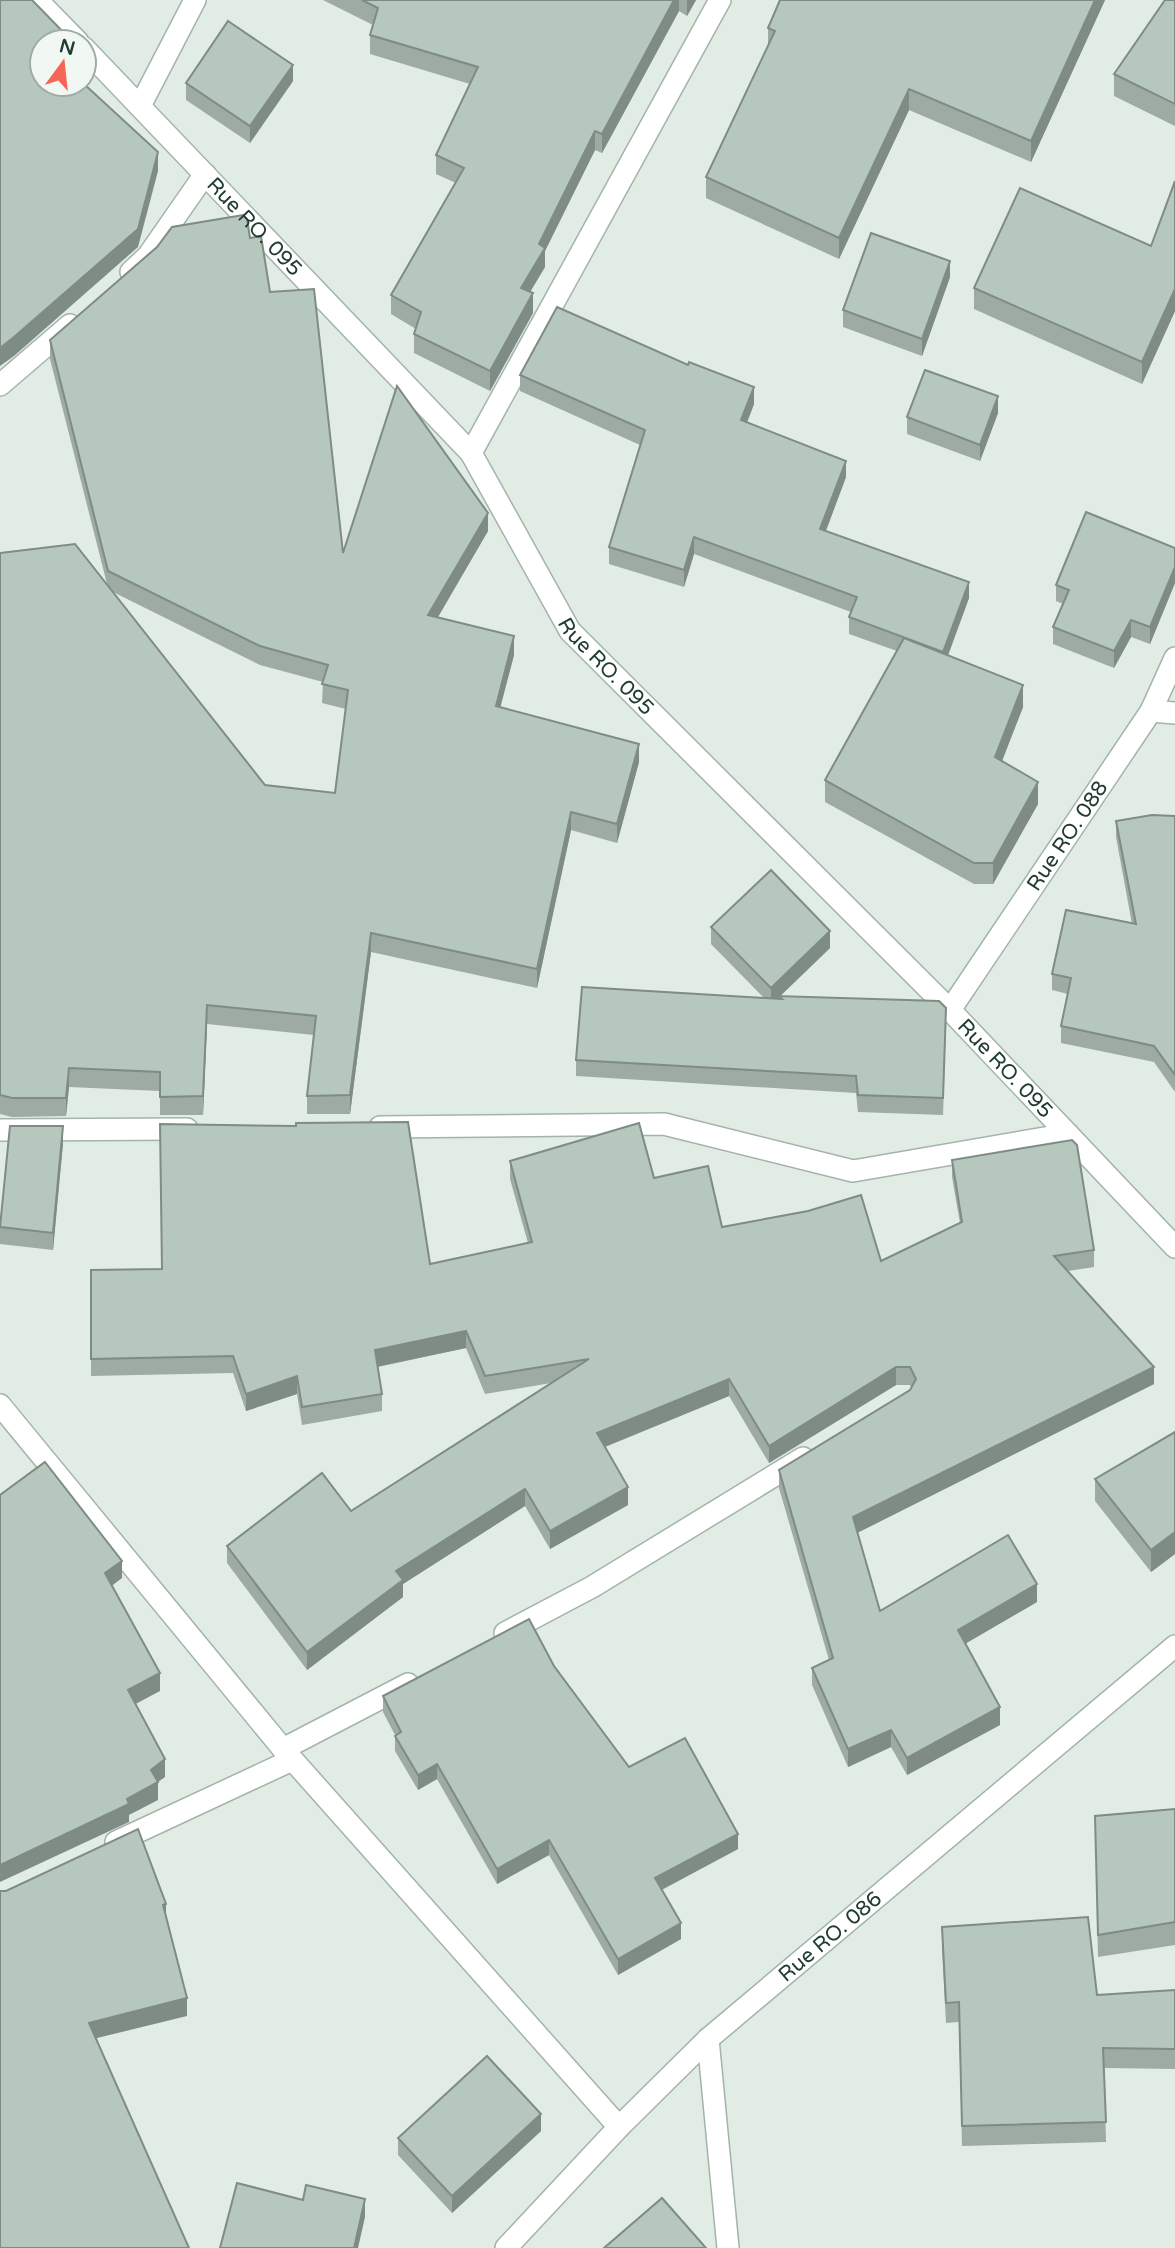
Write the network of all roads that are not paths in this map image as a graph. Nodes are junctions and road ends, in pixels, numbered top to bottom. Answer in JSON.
{"nodes":[{"id":1,"x":37,"y":0,"type":"edge"},
{"id":2,"x":195,"y":0,"type":"edge"},
{"id":3,"x":720,"y":0,"type":"edge"},
{"id":4,"x":64,"y":28,"type":"edge"},
{"id":5,"x":98,"y":62,"type":"edge"},
{"id":6,"x":140,"y":106,"type":"junction"},
{"id":7,"x":205,"y":174,"type":"junction"},
{"id":8,"x":119,"y":282,"type":"edge"},
{"id":9,"x":89,"y":308,"type":"edge"},
{"id":10,"x":0,"y":385,"type":"edge"},
{"id":11,"x":471,"y":453,"type":"junction"},
{"id":12,"x":1175,"y":658,"type":"edge"},
{"id":13,"x":1151,"y":711,"type":"junction"},
{"id":14,"x":1175,"y":713,"type":"edge"},
{"id":15,"x":950,"y":1010,"type":"junction"},
{"id":16,"x":359,"y":1127,"type":"edge"},
{"id":17,"x":207,"y":1128,"type":"edge"},
{"id":18,"x":0,"y":1130,"type":"edge"},
{"id":19,"x":1068,"y":1134,"type":"junction"},
{"id":20,"x":1175,"y":1247,"type":"edge"},
{"id":21,"x":0,"y":1405,"type":"edge"},
{"id":22,"x":822,"y":1446,"type":"edge"},
{"id":23,"x":481,"y":1646,"type":"edge"},
{"id":24,"x":1175,"y":1646,"type":"edge"},
{"id":25,"x":431,"y":1671,"type":"edge"},
{"id":26,"x":288,"y":1754,"type":"junction"},
{"id":27,"x":97,"y":1851,"type":"edge"},
{"id":28,"x":708,"y":2039,"type":"junction"},
{"id":29,"x":619,"y":2127,"type":"junction"},
{"id":30,"x":506,"y":2248,"type":"edge"},
{"id":31,"x":728,"y":2248,"type":"edge"}],
"edges":[{"from":1,"to":4,"type":"street"},
{"from":2,"to":6,"type":"street"},
{"from":3,"to":11,"type":"street"},
{"from":5,"to":6,"type":"street","name":"Rue RO. 095"},
{"from":6,"to":7,"type":"street","name":"Rue RO. 095"},
{"from":7,"to":8,"type":"street"},
{"from":7,"to":11,"type":"street","name":"Rue RO. 095"},
{"from":9,"to":10,"type":"street"},
{"from":11,"to":15,"type":"street","name":"Rue RO. 095"},
{"from":12,"to":13,"type":"street","name":"Rue RO. 088"},
{"from":13,"to":14,"type":"street"},
{"from":13,"to":15,"type":"street","name":"Rue RO. 088"},
{"from":15,"to":19,"type":"street","name":"Rue RO. 095"},
{"from":16,"to":19,"type":"street"},
{"from":17,"to":18,"type":"street"},
{"from":19,"to":20,"type":"street","name":"Rue RO. 095"},
{"from":21,"to":26,"type":"street"},
{"from":22,"to":23,"type":"street"},
{"from":24,"to":28,"type":"street","name":"Rue RO. 086"},
{"from":25,"to":26,"type":"street"},
{"from":26,"to":27,"type":"street"},
{"from":26,"to":29,"type":"street"},
{"from":28,"to":29,"type":"street","name":"Rue RO. 086"},
{"from":28,"to":31,"type":"street"},
{"from":29,"to":30,"type":"street","name":"Rue RO. 086"}]}
